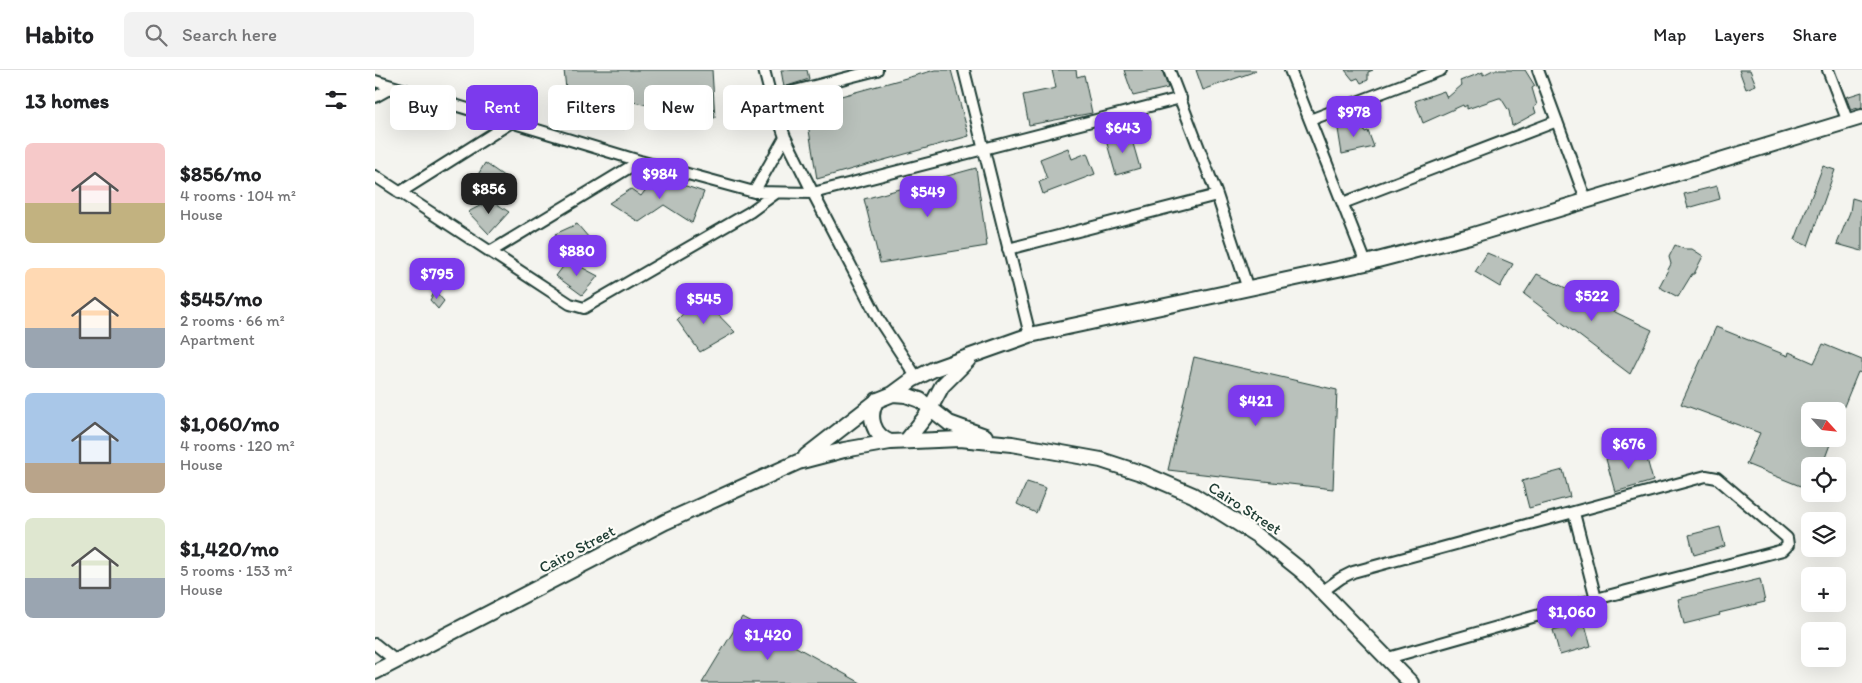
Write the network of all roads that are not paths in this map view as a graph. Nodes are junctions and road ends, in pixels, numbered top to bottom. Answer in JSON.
{"nodes":[{"id":1,"x":764,"y":70,"type":"edge"},
{"id":2,"x":877,"y":70,"type":"edge"},
{"id":3,"x":964,"y":70,"type":"edge"},
{"id":4,"x":1169,"y":70,"type":"edge"},
{"id":5,"x":1290,"y":70,"type":"edge"},
{"id":6,"x":1441,"y":70,"type":"edge"},
{"id":7,"x":1538,"y":70,"type":"edge"},
{"id":8,"x":1828,"y":70,"type":"edge"},
{"id":9,"x":1418,"y":74,"type":"edge"},
{"id":10,"x":375,"y":80,"type":"edge"},
{"id":11,"x":768,"y":85,"type":"edge"},
{"id":12,"x":818,"y":85,"type":"edge"},
{"id":13,"x":390,"y":86,"type":"edge"},
{"id":14,"x":390,"y":89,"type":"edge"},
{"id":15,"x":375,"y":97,"type":"edge"},
{"id":16,"x":1181,"y":98,"type":"junction"},
{"id":17,"x":1862,"y":117,"type":"edge"},
{"id":18,"x":1310,"y":120,"type":"junction"},
{"id":19,"x":1557,"y":121,"type":"junction"},
{"id":20,"x":1848,"y":122,"type":"junction"},
{"id":21,"x":499,"y":130,"type":"edge"},
{"id":22,"x":534,"y":130,"type":"edge"},
{"id":23,"x":783,"y":130,"type":"edge"},
{"id":24,"x":785,"y":136,"type":"junction"},
{"id":25,"x":985,"y":149,"type":"junction"},
{"id":26,"x":640,"y":161,"type":"junction"},
{"id":27,"x":375,"y":176,"type":"edge"},
{"id":28,"x":755,"y":192,"type":"junction"},
{"id":29,"x":813,"y":192,"type":"junction"},
{"id":30,"x":399,"y":193,"type":"junction"},
{"id":31,"x":775,"y":193,"type":"junction"},
{"id":32,"x":1217,"y":195,"type":"junction"},
{"id":33,"x":1586,"y":200,"type":"junction"},
{"id":34,"x":1343,"y":203,"type":"junction"},
{"id":35,"x":1008,"y":249,"type":"junction"},
{"id":36,"x":490,"y":252,"type":"junction"},
{"id":37,"x":1366,"y":263,"type":"junction"},
{"id":38,"x":1248,"y":289,"type":"junction"},
{"id":39,"x":1030,"y":334,"type":"junction"},
{"id":40,"x":977,"y":354,"type":"junction"},
{"id":41,"x":917,"y":378,"type":"junction"},
{"id":42,"x":893,"y":394,"type":"junction"},
{"id":43,"x":878,"y":400,"type":"junction"},
{"id":44,"x":931,"y":408,"type":"junction"},
{"id":45,"x":907,"y":440,"type":"junction"},
{"id":46,"x":890,"y":442,"type":"junction"},
{"id":47,"x":1012,"y":444,"type":"junction"},
{"id":48,"x":797,"y":462,"type":"junction"},
{"id":49,"x":1574,"y":513,"type":"junction"},
{"id":50,"x":1323,"y":591,"type":"junction"},
{"id":51,"x":1596,"y":599,"type":"junction"},
{"id":52,"x":375,"y":644,"type":"edge"},
{"id":53,"x":1388,"y":658,"type":"junction"},
{"id":54,"x":396,"y":660,"type":"junction"},
{"id":55,"x":375,"y":672,"type":"edge"},
{"id":56,"x":1411,"y":683,"type":"edge"}],
"edges":[{"from":1,"to":11,"type":"street"},
{"from":2,"to":12,"type":"street"},
{"from":3,"to":25,"type":"street"},
{"from":4,"to":16,"type":"street"},
{"from":5,"to":18,"type":"street"},
{"from":6,"to":9,"type":"street"},
{"from":7,"to":19,"type":"street"},
{"from":8,"to":20,"type":"street"},
{"from":9,"to":18,"type":"street"},
{"from":10,"to":13,"type":"street"},
{"from":14,"to":15,"type":"street"},
{"from":16,"to":25,"type":"street"},
{"from":16,"to":32,"type":"street"},
{"from":17,"to":20,"type":"main road"},
{"from":18,"to":34,"type":"street"},
{"from":19,"to":33,"type":"street"},
{"from":19,"to":34,"type":"street"},
{"from":20,"to":33,"type":"main road"},
{"from":21,"to":30,"type":"street"},
{"from":22,"to":26,"type":"street"},
{"from":23,"to":24,"type":"street"},
{"from":24,"to":28,"type":"street"},
{"from":24,"to":29,"type":"street"},
{"from":25,"to":29,"type":"street"},
{"from":25,"to":35,"type":"street"},
{"from":26,"to":28,"type":"street"},
{"from":26,"to":36,"type":"street"},
{"from":27,"to":30,"type":"street"},
{"from":28,"to":31,"type":"street"},
{"from":29,"to":31,"type":"street"},
{"from":29,"to":41,"type":"street"},
{"from":30,"to":36,"type":"street"},
{"from":31,"to":36,"type":"street"},
{"from":32,"to":35,"type":"street"},
{"from":32,"to":38,"type":"street"},
{"from":33,"to":37,"type":"main road"},
{"from":34,"to":37,"type":"street"},
{"from":35,"to":39,"type":"street"},
{"from":37,"to":38,"type":"main road"},
{"from":38,"to":39,"type":"main road"},
{"from":39,"to":40,"type":"main road"},
{"from":40,"to":41,"type":"main road"},
{"from":40,"to":44,"type":"main road"},
{"from":41,"to":42,"type":"main road"},
{"from":42,"to":43,"type":"main road","name":"Cairo Street"},
{"from":42,"to":44,"type":"main road","name":"Cairo Street"},
{"from":43,"to":46,"type":"main road"},
{"from":43,"to":48,"type":"main road","name":"Cairo Street"},
{"from":44,"to":45,"type":"main road"},
{"from":44,"to":47,"type":"main road","name":"Cairo Street"},
{"from":45,"to":46,"type":"main road","name":"Cairo Street"},
{"from":45,"to":47,"type":"main road","name":"Cairo Street"},
{"from":46,"to":48,"type":"main road","name":"Cairo Street"},
{"from":47,"to":50,"type":"main road","name":"Cairo Street"},
{"from":48,"to":54,"type":"main road","name":"Cairo Street"},
{"from":49,"to":50,"type":"street"},
{"from":49,"to":51,"type":"street"},
{"from":49,"to":51,"type":"street"},
{"from":50,"to":53,"type":"main road","name":"Cairo Street"},
{"from":51,"to":53,"type":"street"},
{"from":52,"to":54,"type":"street"},
{"from":53,"to":56,"type":"main road","name":"Cairo Street"},
{"from":54,"to":55,"type":"main road","name":"Cairo Street"}]}
